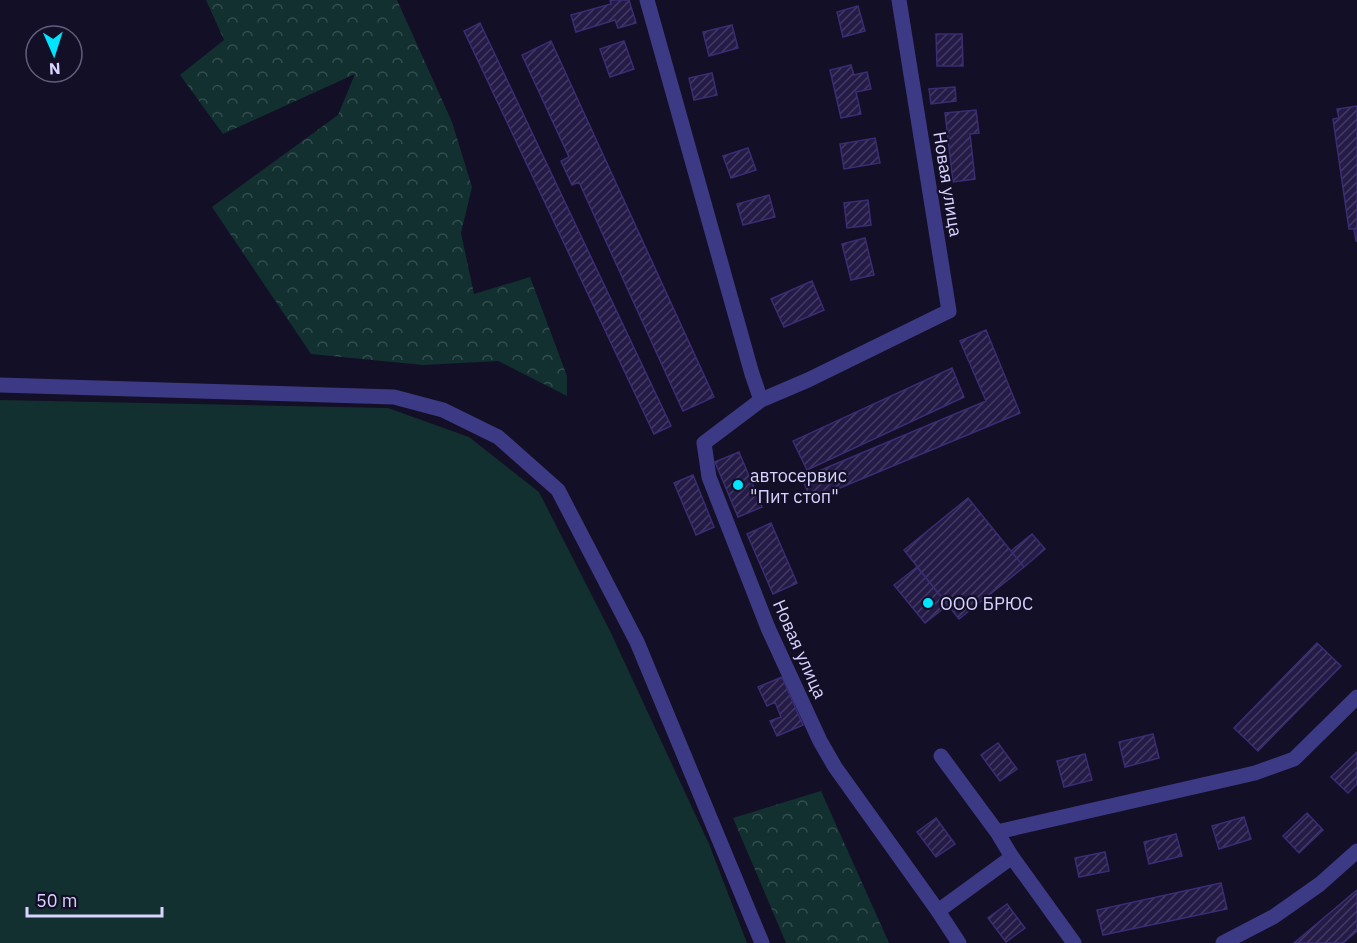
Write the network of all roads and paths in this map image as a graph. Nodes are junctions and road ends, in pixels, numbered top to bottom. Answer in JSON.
{"nodes":[{"id":1,"x":646,"y":0,"type":"edge"},
{"id":2,"x":899,"y":0,"type":"edge"},
{"id":3,"x":0,"y":385,"type":"edge"},
{"id":4,"x":761,"y":400,"type":"junction"},
{"id":5,"x":1357,"y":697,"type":"edge"},
{"id":6,"x":941,"y":756,"type":"dead end"},
{"id":7,"x":997,"y":832,"type":"junction"},
{"id":8,"x":1357,"y":851,"type":"edge"},
{"id":9,"x":1012,"y":857,"type":"junction"},
{"id":10,"x":939,"y":911,"type":"junction"},
{"id":11,"x":762,"y":943,"type":"edge"},
{"id":12,"x":959,"y":943,"type":"edge"},
{"id":13,"x":1074,"y":943,"type":"edge"},
{"id":14,"x":1223,"y":943,"type":"edge"}],
"edges":[{"from":1,"to":4,"type":"street"},
{"from":2,"to":4,"type":"street","name":"Новая улица"},
{"from":3,"to":11,"type":"street"},
{"from":4,"to":10,"type":"street","name":"Новая улица"},
{"from":5,"to":7,"type":"street"},
{"from":6,"to":7,"type":"street"},
{"from":7,"to":9,"type":"street"},
{"from":8,"to":14,"type":"street"},
{"from":9,"to":10,"type":"street"},
{"from":9,"to":13,"type":"street"},
{"from":10,"to":12,"type":"street","name":"Новая улица"}]}
